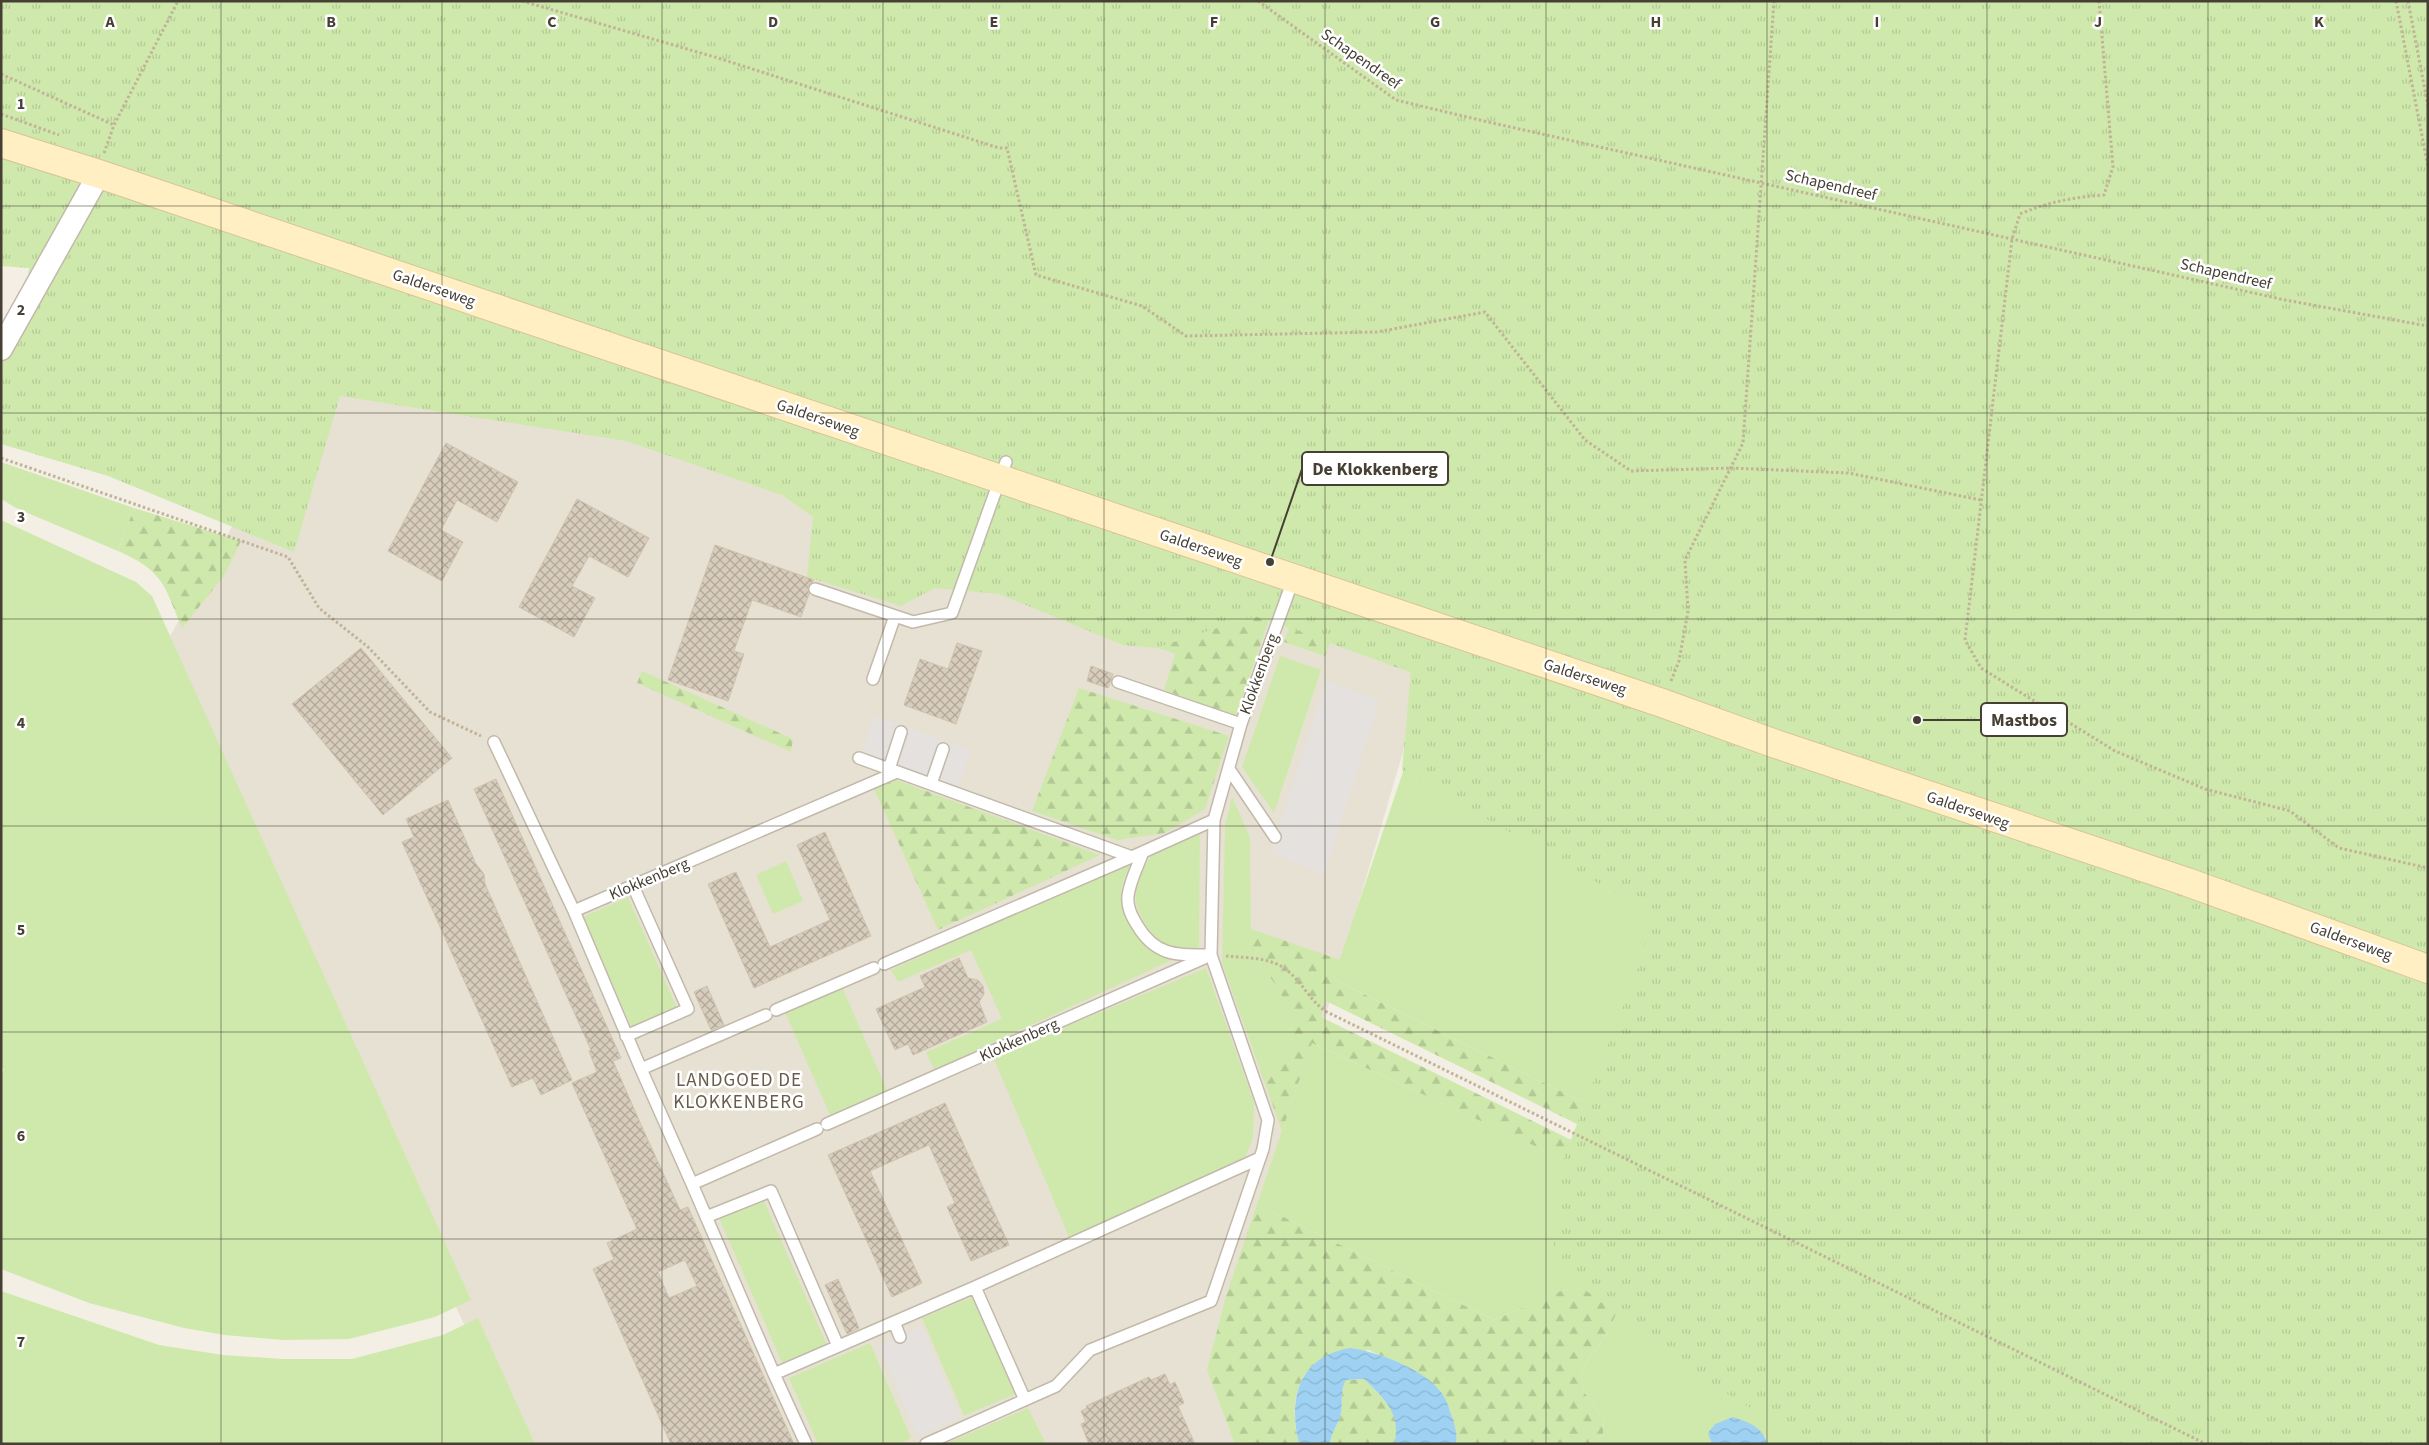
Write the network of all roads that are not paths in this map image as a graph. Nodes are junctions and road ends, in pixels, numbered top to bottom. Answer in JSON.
{"nodes":[{"id":1,"x":1,"y":143,"type":"edge"},
{"id":2,"x":100,"y":158,"type":"junction"},
{"id":3,"x":1,"y":349,"type":"edge"},
{"id":4,"x":1003,"y":471,"type":"junction"},
{"id":5,"x":1294,"y":580,"type":"junction"},
{"id":6,"x":815,"y":589,"type":"dead end"},
{"id":7,"x":895,"y":616,"type":"junction"},
{"id":8,"x":873,"y":679,"type":"dead end"},
{"id":9,"x":1118,"y":682,"type":"dead end"},
{"id":10,"x":1242,"y":724,"type":"junction"},
{"id":11,"x":901,"y":732,"type":"dead end"},
{"id":12,"x":494,"y":742,"type":"road end"},
{"id":13,"x":943,"y":749,"type":"dead end"},
{"id":14,"x":860,"y":758,"type":"dead end"},
{"id":15,"x":1229,"y":769,"type":"junction"},
{"id":16,"x":893,"y":770,"type":"junction"},
{"id":17,"x":931,"y":784,"type":"junction"},
{"id":18,"x":1214,"y":820,"type":"junction"},
{"id":19,"x":1275,"y":837,"type":"dead end"},
{"id":20,"x":1143,"y":852,"type":"junction"},
{"id":21,"x":1132,"y":857,"type":"junction"},
{"id":22,"x":633,"y":886,"type":"junction"},
{"id":23,"x":574,"y":912,"type":"junction"},
{"id":24,"x":1211,"y":955,"type":"junction"},
{"id":25,"x":2428,"y":969,"type":"edge"},
{"id":26,"x":626,"y":1036,"type":"junction"},
{"id":27,"x":640,"y":1069,"type":"junction"},
{"id":28,"x":1260,"y":1158,"type":"junction"},
{"id":29,"x":692,"y":1184,"type":"junction"},
{"id":30,"x":706,"y":1217,"type":"junction"},
{"id":31,"x":975,"y":1287,"type":"junction"},
{"id":32,"x":894,"y":1322,"type":"junction"},
{"id":33,"x":900,"y":1337,"type":"dead end"},
{"id":34,"x":838,"y":1346,"type":"junction"},
{"id":35,"x":774,"y":1374,"type":"junction"},
{"id":36,"x":1025,"y":1400,"type":"junction"},
{"id":37,"x":806,"y":1444,"type":"edge"},
{"id":38,"x":926,"y":1444,"type":"edge"}],
"edges":[{"from":1,"to":2,"type":"street","name":"Galderseweg"},
{"from":2,"to":3,"type":"street"},
{"from":2,"to":4,"type":"street","name":"Galderseweg"},
{"from":4,"to":5,"type":"street","name":"Galderseweg"},
{"from":4,"to":7,"type":"lane"},
{"from":5,"to":10,"type":"lane","name":"Klokkenberg"},
{"from":5,"to":25,"type":"street","name":"Galderseweg"},
{"from":6,"to":7,"type":"lane"},
{"from":7,"to":8,"type":"lane"},
{"from":9,"to":10,"type":"lane"},
{"from":10,"to":15,"type":"lane","name":"Klokkenberg"},
{"from":11,"to":16,"type":"lane"},
{"from":12,"to":23,"type":"lane"},
{"from":13,"to":17,"type":"lane"},
{"from":14,"to":16,"type":"lane"},
{"from":15,"to":18,"type":"lane","name":"Klokkenberg"},
{"from":15,"to":19,"type":"lane"},
{"from":16,"to":17,"type":"lane"},
{"from":16,"to":22,"type":"lane","name":"Klokkenberg"},
{"from":17,"to":21,"type":"lane"},
{"from":18,"to":20,"type":"lane"},
{"from":18,"to":24,"type":"lane","name":"Klokkenberg"},
{"from":20,"to":21,"type":"lane"},
{"from":20,"to":24,"type":"lane"},
{"from":21,"to":27,"type":"lane"},
{"from":22,"to":23,"type":"lane","name":"Klokkenberg"},
{"from":22,"to":26,"type":"lane"},
{"from":23,"to":26,"type":"lane"},
{"from":24,"to":28,"type":"lane","name":"Klokkenberg"},
{"from":24,"to":29,"type":"lane","name":"Klokkenberg"},
{"from":26,"to":27,"type":"lane"},
{"from":27,"to":29,"type":"lane"},
{"from":28,"to":31,"type":"lane"},
{"from":28,"to":36,"type":"lane","name":"Klokkenberg"},
{"from":29,"to":30,"type":"lane"},
{"from":30,"to":34,"type":"lane"},
{"from":30,"to":35,"type":"lane"},
{"from":31,"to":32,"type":"lane"},
{"from":31,"to":36,"type":"lane"},
{"from":32,"to":33,"type":"lane"},
{"from":32,"to":34,"type":"lane"},
{"from":34,"to":35,"type":"lane"},
{"from":35,"to":37,"type":"lane"},
{"from":36,"to":38,"type":"lane","name":"Klokkenberg"}]}
